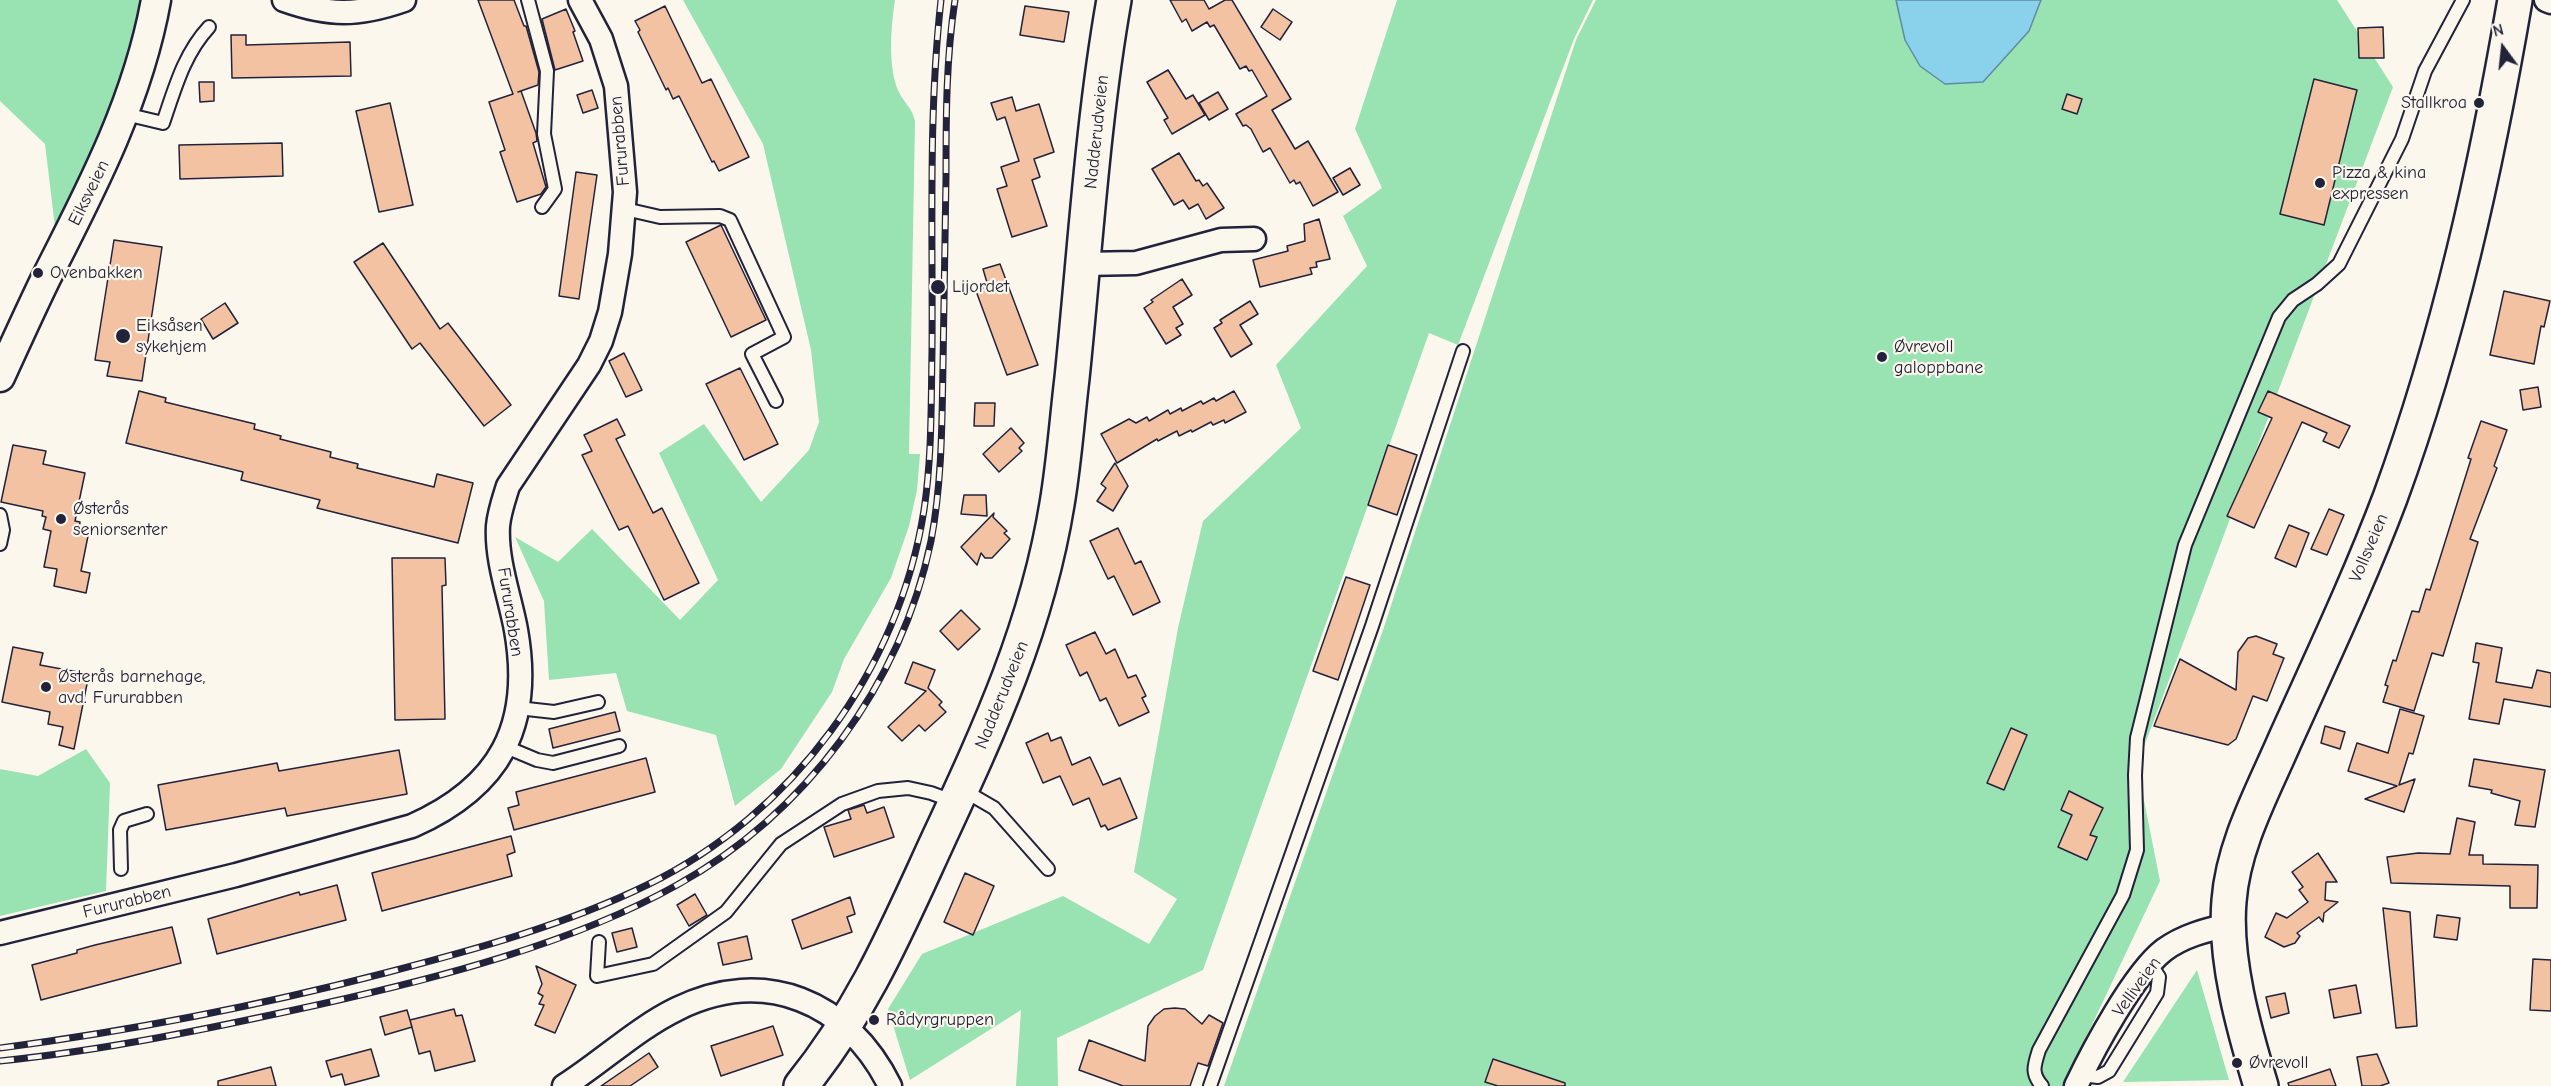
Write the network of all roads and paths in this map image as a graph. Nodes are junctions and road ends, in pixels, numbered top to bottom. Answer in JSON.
{"nodes":[{"id":1,"x":156,"y":0,"type":"edge"},
{"id":2,"x":284,"y":0,"type":"edge"},
{"id":3,"x":404,"y":0,"type":"edge"},
{"id":4,"x":528,"y":0,"type":"edge"},
{"id":5,"x":580,"y":0,"type":"edge"},
{"id":6,"x":1114,"y":0,"type":"edge"},
{"id":7,"x":2463,"y":0,"type":"edge"},
{"id":8,"x":2515,"y":0,"type":"edge"},
{"id":9,"x":2546,"y":0,"type":"edge"},
{"id":10,"x":2551,"y":2,"type":"edge"},
{"id":11,"x":209,"y":27,"type":"dead end"},
{"id":12,"x":124,"y":114,"type":"junction"},
{"id":13,"x":542,"y":207,"type":"dead end"},
{"id":14,"x":625,"y":209,"type":"junction"},
{"id":15,"x":1254,"y":239,"type":"dead end"},
{"id":16,"x":1083,"y":264,"type":"junction"},
{"id":17,"x":1463,"y":351,"type":"dead end"},
{"id":18,"x":0,"y":377,"type":"edge"},
{"id":19,"x":776,"y":401,"type":"dead end"},
{"id":20,"x":0,"y":515,"type":"edge"},
{"id":21,"x":0,"y":544,"type":"edge"},
{"id":22,"x":598,"y":702,"type":"dead end"},
{"id":23,"x":518,"y":708,"type":"junction"},
{"id":24,"x":619,"y":746,"type":"dead end"},
{"id":25,"x":506,"y":747,"type":"junction"},
{"id":26,"x":959,"y":796,"type":"junction"},
{"id":27,"x":147,"y":814,"type":"dead end"},
{"id":28,"x":121,"y":869,"type":"dead end"},
{"id":29,"x":1047,"y":869,"type":"dead end"},
{"id":30,"x":2229,"y":925,"type":"junction"},
{"id":31,"x":0,"y":933,"type":"edge"},
{"id":32,"x":599,"y":942,"type":"dead end"},
{"id":33,"x":845,"y":1028,"type":"junction"},
{"id":34,"x":2079,"y":1081,"type":"edge"},
{"id":35,"x":564,"y":1086,"type":"edge"},
{"id":36,"x":801,"y":1086,"type":"edge"},
{"id":37,"x":890,"y":1086,"type":"edge"},
{"id":38,"x":1210,"y":1086,"type":"edge"},
{"id":39,"x":2042,"y":1086,"type":"edge"},
{"id":40,"x":2261,"y":1086,"type":"edge"}],
"edges":[{"from":1,"to":12,"type":"street","name":"Eiksveien"},
{"from":2,"to":3,"type":"street"},
{"from":4,"to":13,"type":"lane"},
{"from":5,"to":14,"type":"street","name":"Fururabben"},
{"from":6,"to":16,"type":"main road","name":"Nadderudveien"},
{"from":7,"to":39,"type":"lane"},
{"from":8,"to":30,"type":"main road","name":"Vollsveien"},
{"from":9,"to":10,"type":"street"},
{"from":11,"to":12,"type":"lane"},
{"from":12,"to":18,"type":"street","name":"Eiksveien"},
{"from":14,"to":19,"type":"lane"},
{"from":14,"to":23,"type":"street","name":"Fururabben"},
{"from":15,"to":16,"type":"street"},
{"from":16,"to":26,"type":"main road","name":"Nadderudveien"},
{"from":17,"to":38,"type":"lane"},
{"from":20,"to":21,"type":"lane"},
{"from":22,"to":23,"type":"lane"},
{"from":23,"to":25,"type":"street","name":"Fururabben"},
{"from":24,"to":25,"type":"lane"},
{"from":25,"to":31,"type":"street","name":"Fururabben"},
{"from":26,"to":29,"type":"lane"},
{"from":26,"to":32,"type":"lane"},
{"from":26,"to":33,"type":"main road","name":"Nadderudveien"},
{"from":27,"to":28,"type":"lane"},
{"from":30,"to":34,"type":"street","name":"Velliveien"},
{"from":30,"to":40,"type":"main road","name":"Vollsveien"},
{"from":33,"to":35,"type":"street"},
{"from":33,"to":36,"type":"main road","name":"Nadderudveien"},
{"from":33,"to":37,"type":"street"}]}
